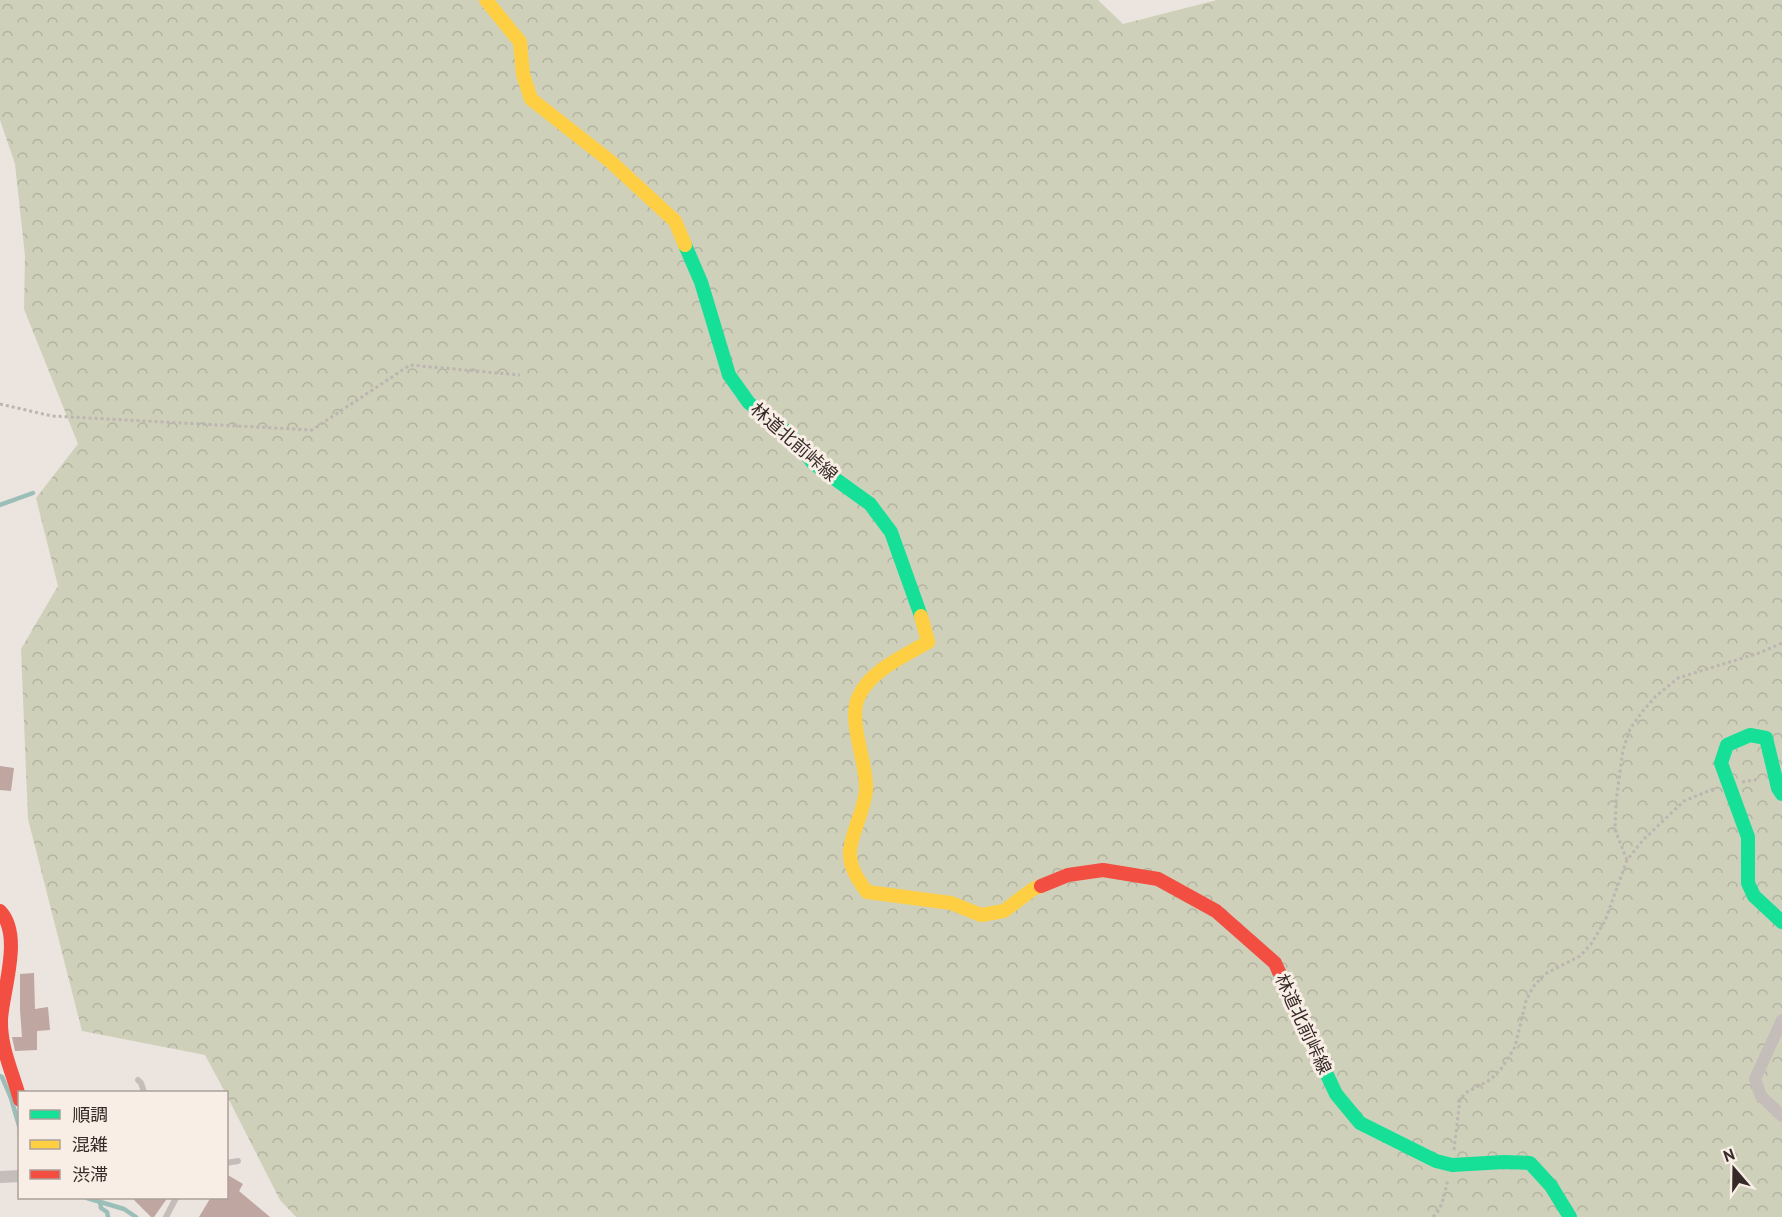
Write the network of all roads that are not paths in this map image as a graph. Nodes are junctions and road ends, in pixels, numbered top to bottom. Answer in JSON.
{"nodes":[{"id":1,"x":486,"y":0,"type":"edge"},
{"id":2,"x":1782,"y":794,"type":"edge"},
{"id":3,"x":0,"y":911,"type":"edge"},
{"id":4,"x":1782,"y":922,"type":"edge"},
{"id":5,"x":1782,"y":1020,"type":"edge"},
{"id":6,"x":138,"y":1080,"type":"dead end"},
{"id":7,"x":144,"y":1091,"type":"edge"},
{"id":8,"x":18,"y":1094,"type":"edge"},
{"id":9,"x":1782,"y":1116,"type":"edge"},
{"id":10,"x":238,"y":1161,"type":"dead end"},
{"id":11,"x":228,"y":1163,"type":"edge"},
{"id":12,"x":18,"y":1176,"type":"edge"},
{"id":13,"x":0,"y":1177,"type":"edge"},
{"id":14,"x":175,"y":1199,"type":"edge"},
{"id":15,"x":166,"y":1217,"type":"edge"},
{"id":16,"x":1570,"y":1217,"type":"edge"}],
"edges":[{"from":1,"to":16,"type":"street","name":"林道北前峠線"},
{"from":2,"to":4,"type":"street"},
{"from":3,"to":8,"type":"street"},
{"from":5,"to":9,"type":"street"},
{"from":6,"to":7,"type":"lane"},
{"from":10,"to":11,"type":"lane"},
{"from":12,"to":13,"type":"street"},
{"from":14,"to":15,"type":"lane"}]}
